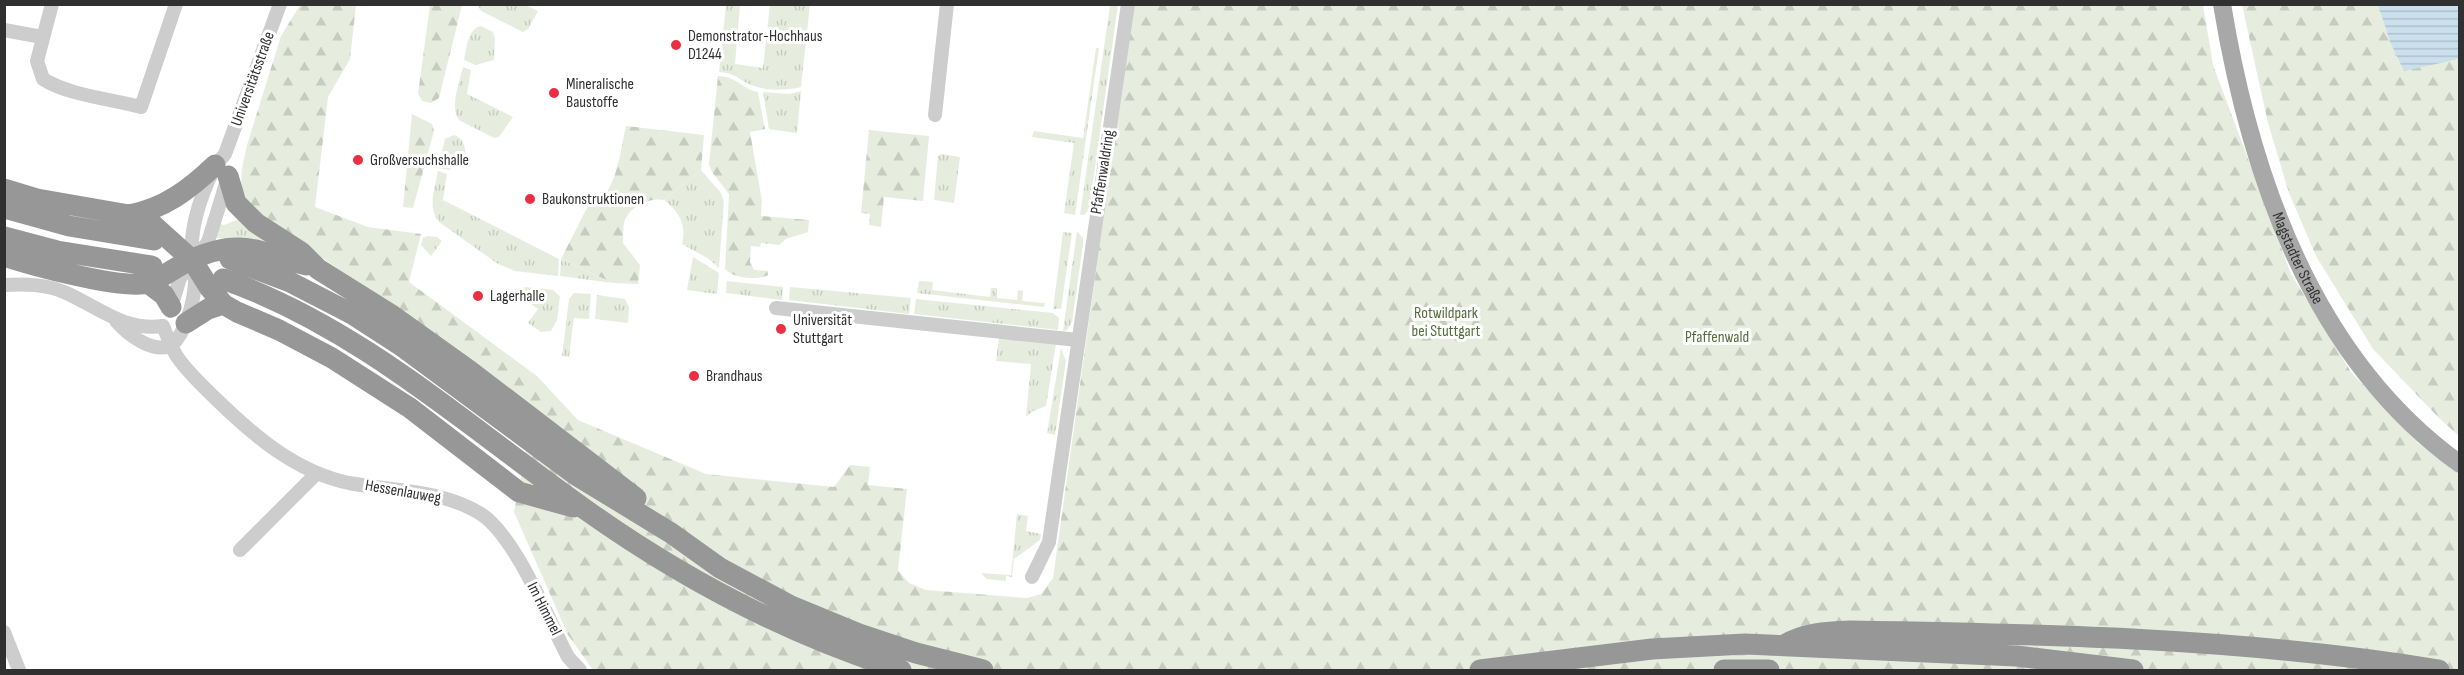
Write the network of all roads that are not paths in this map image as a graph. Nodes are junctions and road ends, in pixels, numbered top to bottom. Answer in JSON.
{"nodes":[{"id":1,"x":52,"y":4,"type":"edge"},
{"id":2,"x":176,"y":4,"type":"edge"},
{"id":3,"x":280,"y":4,"type":"edge"},
{"id":4,"x":947,"y":4,"type":"edge"},
{"id":5,"x":1128,"y":4,"type":"edge"},
{"id":6,"x":2222,"y":4,"type":"edge"},
{"id":7,"x":4,"y":30,"type":"edge"},
{"id":8,"x":42,"y":37,"type":"junction"},
{"id":9,"x":935,"y":115,"type":"dead end"},
{"id":10,"x":223,"y":165,"type":"junction"},
{"id":11,"x":4,"y":189,"type":"edge"},
{"id":12,"x":4,"y":208,"type":"edge"},
{"id":13,"x":129,"y":215,"type":"junction"},
{"id":14,"x":4,"y":216,"type":"edge"},
{"id":15,"x":69,"y":226,"type":"junction"},
{"id":16,"x":4,"y":237,"type":"edge"},
{"id":17,"x":154,"y":240,"type":"dead end"},
{"id":18,"x":4,"y":256,"type":"edge"},
{"id":19,"x":192,"y":260,"type":"junction"},
{"id":20,"x":318,"y":269,"type":"junction"},
{"id":21,"x":150,"y":274,"type":"junction"},
{"id":22,"x":4,"y":285,"type":"edge"},
{"id":23,"x":223,"y":304,"type":"junction"},
{"id":24,"x":776,"y":308,"type":"dead end"},
{"id":25,"x":172,"y":319,"type":"junction"},
{"id":26,"x":116,"y":321,"type":"junction"},
{"id":27,"x":1078,"y":340,"type":"junction"},
{"id":28,"x":171,"y":346,"type":"junction"},
{"id":29,"x":2460,"y":464,"type":"edge"},
{"id":30,"x":316,"y":474,"type":"junction"},
{"id":31,"x":586,"y":510,"type":"junction"},
{"id":32,"x":653,"y":523,"type":"junction"},
{"id":33,"x":511,"y":546,"type":"joint"},
{"id":34,"x":240,"y":550,"type":"dead end"},
{"id":35,"x":1032,"y":577,"type":"dead end"},
{"id":36,"x":4,"y":632,"type":"edge"},
{"id":37,"x":1784,"y":645,"type":"junction"},
{"id":38,"x":565,"y":664,"type":"edge"},
{"id":39,"x":19,"y":670,"type":"edge"},
{"id":40,"x":580,"y":670,"type":"edge"},
{"id":41,"x":901,"y":670,"type":"edge"},
{"id":42,"x":983,"y":670,"type":"edge"},
{"id":43,"x":1480,"y":670,"type":"edge"},
{"id":44,"x":1724,"y":670,"type":"edge"},
{"id":45,"x":1769,"y":670,"type":"edge"},
{"id":46,"x":2133,"y":670,"type":"edge"},
{"id":47,"x":2439,"y":670,"type":"edge"}],
"edges":[{"from":1,"to":8,"type":"street"},
{"from":2,"to":8,"type":"street"},
{"from":3,"to":10,"type":"street","name":"Universitätsstraße"},
{"from":4,"to":9,"type":"street"},
{"from":5,"to":27,"type":"street","name":"Pfaffenwaldring"},
{"from":6,"to":29,"type":"main road","name":"Magstadter Straße"},
{"from":7,"to":8,"type":"street"},
{"from":10,"to":13,"type":"highway"},
{"from":10,"to":19,"type":"street","name":"Universitätsstraße"},
{"from":10,"to":19,"type":"street","name":"Universitätsstraße"},
{"from":10,"to":20,"type":"highway"},
{"from":11,"to":13,"type":"highway"},
{"from":12,"to":15,"type":"highway"},
{"from":13,"to":19,"type":"highway"},
{"from":14,"to":15,"type":"highway"},
{"from":15,"to":17,"type":"highway"},
{"from":16,"to":21,"type":"highway"},
{"from":18,"to":21,"type":"highway"},
{"from":19,"to":20,"type":"highway"},
{"from":19,"to":21,"type":"highway"},
{"from":19,"to":23,"type":"highway"},
{"from":19,"to":25,"type":"street","name":"Universitätsstraße"},
{"from":19,"to":25,"type":"street","name":"Universitätsstraße"},
{"from":20,"to":32,"type":"highway"},
{"from":21,"to":25,"type":"highway"},
{"from":22,"to":26,"type":"street"},
{"from":23,"to":25,"type":"highway"},
{"from":23,"to":31,"type":"highway"},
{"from":24,"to":27,"type":"street"},
{"from":25,"to":26,"type":"street"},
{"from":25,"to":28,"type":"street","name":"Hessenlauweg"},
{"from":25,"to":28,"type":"street"},
{"from":26,"to":28,"type":"street"},
{"from":27,"to":35,"type":"street","name":"Pfaffenwaldring"},
{"from":28,"to":30,"type":"street","name":"Hessenlauweg"},
{"from":30,"to":33,"type":"street","name":"Hessenlauweg"},
{"from":30,"to":34,"type":"street"},
{"from":31,"to":32,"type":"highway"},
{"from":31,"to":41,"type":"highway"},
{"from":32,"to":42,"type":"highway"},
{"from":33,"to":38,"type":"street","name":"Im Himmel"},
{"from":36,"to":39,"type":"street"},
{"from":37,"to":43,"type":"highway"},
{"from":37,"to":46,"type":"highway"},
{"from":37,"to":47,"type":"highway"},
{"from":38,"to":40,"type":"street","name":"Im Himmel"},
{"from":44,"to":45,"type":"highway"}]}
